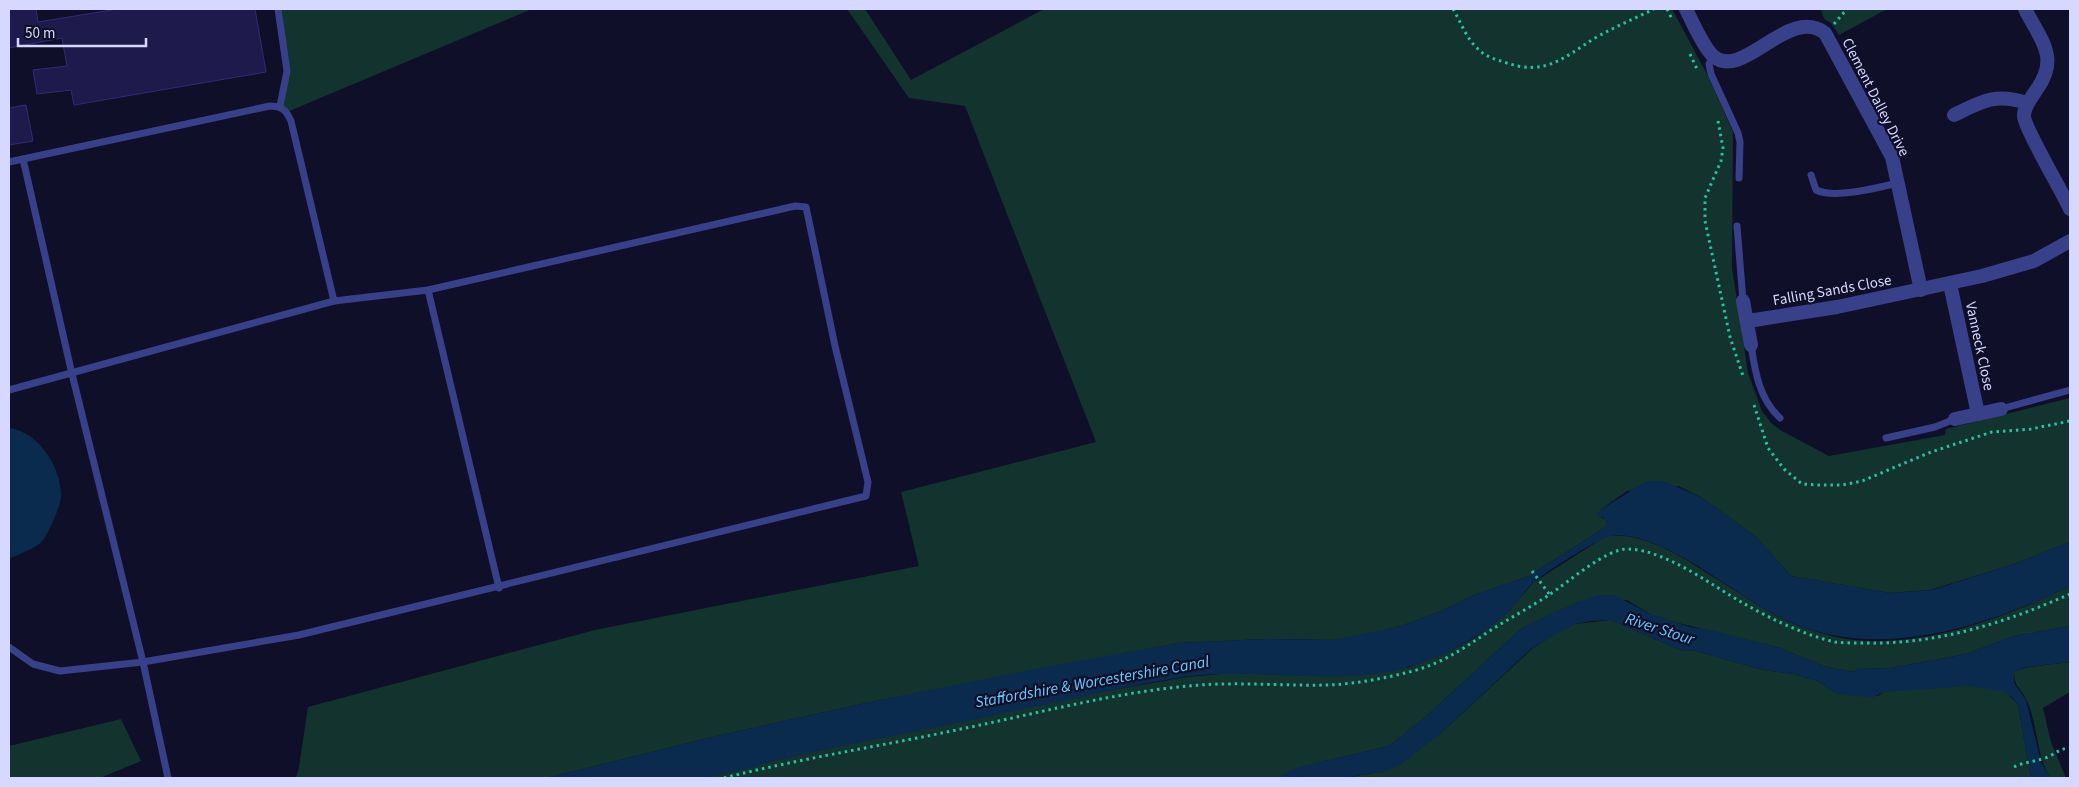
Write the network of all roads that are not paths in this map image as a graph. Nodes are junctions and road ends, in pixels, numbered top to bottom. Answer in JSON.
{"nodes":[{"id":1,"x":278,"y":9,"type":"edge"},
{"id":2,"x":1686,"y":9,"type":"edge"},
{"id":3,"x":2025,"y":9,"type":"edge"},
{"id":4,"x":1713,"y":56,"type":"junction"},
{"id":5,"x":2027,"y":103,"type":"junction"},
{"id":6,"x":280,"y":106,"type":"junction"},
{"id":7,"x":1954,"y":115,"type":"dead end"},
{"id":8,"x":23,"y":159,"type":"junction"},
{"id":9,"x":9,"y":162,"type":"edge"},
{"id":10,"x":1811,"y":175,"type":"dead end"},
{"id":11,"x":1739,"y":178,"type":"dead end"},
{"id":12,"x":1898,"y":183,"type":"junction"},
{"id":13,"x":2070,"y":209,"type":"edge"},
{"id":14,"x":1737,"y":226,"type":"dead end"},
{"id":15,"x":2070,"y":241,"type":"edge"},
{"id":16,"x":1950,"y":284,"type":"junction"},
{"id":17,"x":428,"y":290,"type":"junction"},
{"id":18,"x":1921,"y":290,"type":"junction"},
{"id":19,"x":334,"y":301,"type":"junction"},
{"id":20,"x":1743,"y":301,"type":"joint"},
{"id":21,"x":1748,"y":321,"type":"junction"},
{"id":22,"x":1751,"y":345,"type":"joint"},
{"id":23,"x":72,"y":374,"type":"junction"},
{"id":24,"x":9,"y":390,"type":"edge"},
{"id":25,"x":2070,"y":390,"type":"edge"},
{"id":26,"x":2001,"y":409,"type":"joint"},
{"id":27,"x":1978,"y":414,"type":"junction"},
{"id":28,"x":1780,"y":418,"type":"dead end"},
{"id":29,"x":1955,"y":419,"type":"joint"},
{"id":30,"x":1886,"y":438,"type":"dead end"},
{"id":31,"x":499,"y":588,"type":"junction"},
{"id":32,"x":9,"y":647,"type":"edge"},
{"id":33,"x":143,"y":662,"type":"junction"},
{"id":34,"x":168,"y":778,"type":"edge"}],
"edges":[{"from":1,"to":6,"type":"lane"},
{"from":2,"to":4,"type":"street"},
{"from":3,"to":5,"type":"street"},
{"from":4,"to":11,"type":"lane"},
{"from":4,"to":12,"type":"street","name":"Clement Dalley Drive"},
{"from":5,"to":7,"type":"street"},
{"from":5,"to":13,"type":"street"},
{"from":6,"to":8,"type":"lane"},
{"from":6,"to":19,"type":"lane"},
{"from":8,"to":9,"type":"lane"},
{"from":8,"to":23,"type":"lane"},
{"from":10,"to":12,"type":"lane"},
{"from":12,"to":18,"type":"street","name":"Clement Dalley Drive"},
{"from":14,"to":20,"type":"lane"},
{"from":15,"to":16,"type":"street","name":"Falling Sands Close"},
{"from":16,"to":18,"type":"street","name":"Falling Sands Close"},
{"from":16,"to":27,"type":"street","name":"Vanneck Close"},
{"from":17,"to":19,"type":"lane"},
{"from":17,"to":31,"type":"lane"},
{"from":17,"to":31,"type":"lane"},
{"from":18,"to":21,"type":"street","name":"Falling Sands Close"},
{"from":19,"to":23,"type":"lane"},
{"from":20,"to":21,"type":"street"},
{"from":21,"to":22,"type":"street"},
{"from":22,"to":28,"type":"lane"},
{"from":23,"to":24,"type":"lane"},
{"from":23,"to":33,"type":"lane"},
{"from":25,"to":26,"type":"lane"},
{"from":26,"to":27,"type":"street","name":"Vanneck Close"},
{"from":27,"to":29,"type":"street","name":"Vanneck Close"},
{"from":29,"to":30,"type":"lane"},
{"from":31,"to":33,"type":"lane"},
{"from":32,"to":33,"type":"lane"},
{"from":33,"to":34,"type":"lane"}]}
